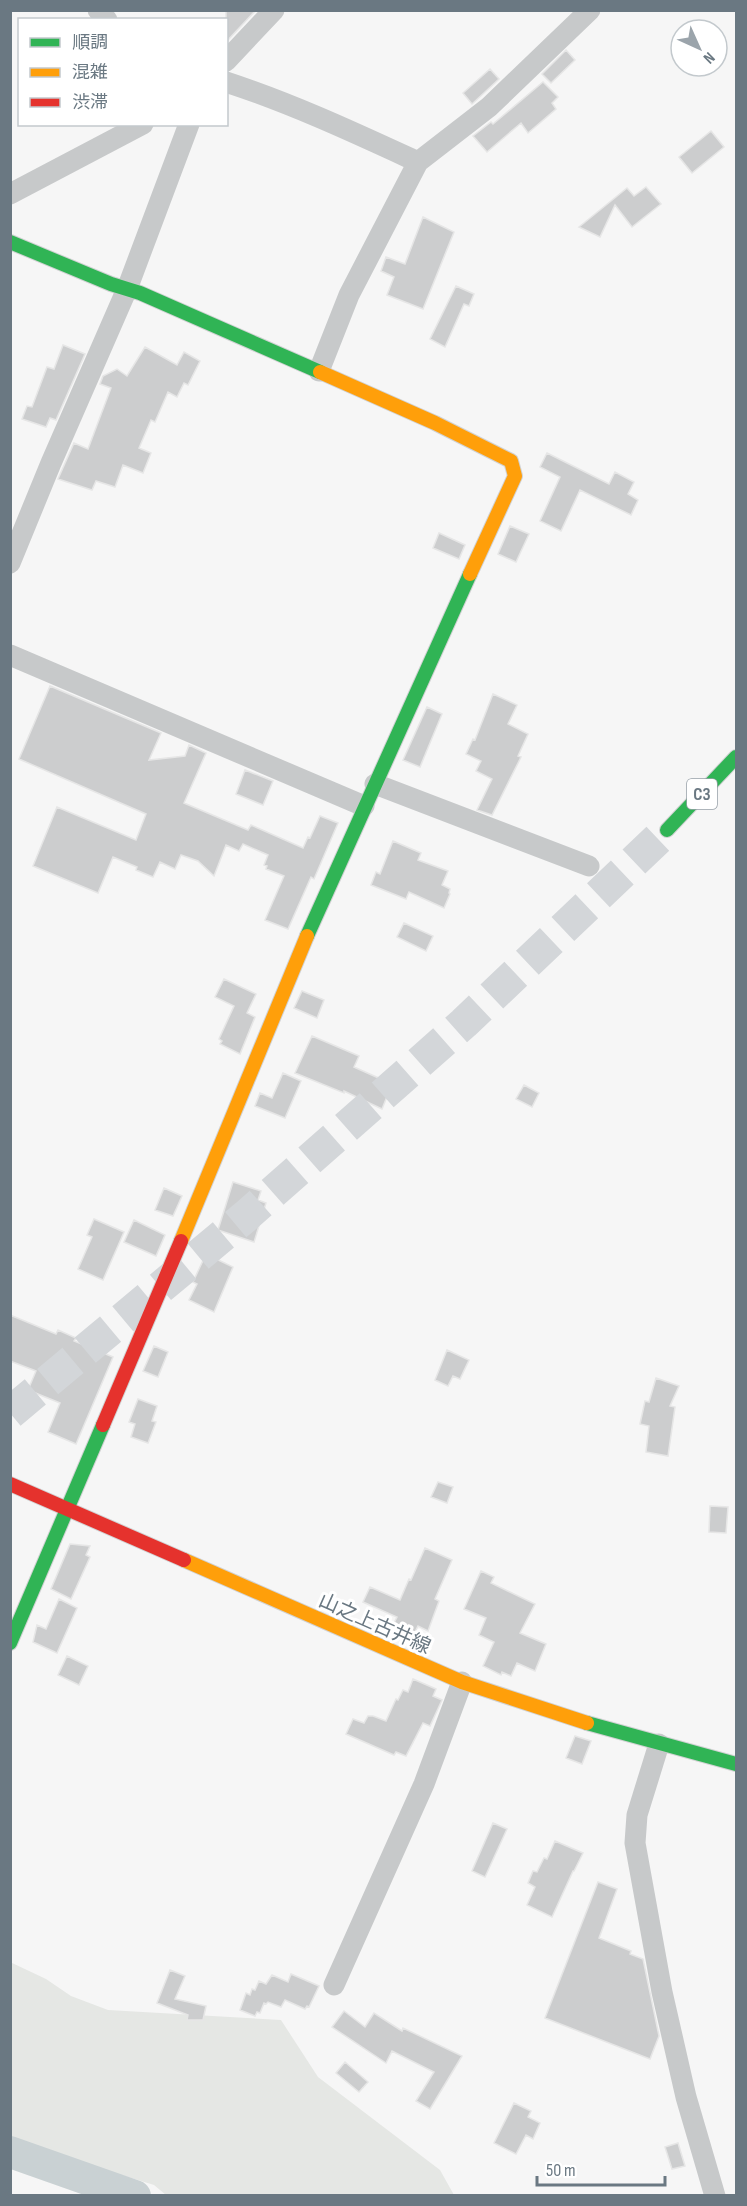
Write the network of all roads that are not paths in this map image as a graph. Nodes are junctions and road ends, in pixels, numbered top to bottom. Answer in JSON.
{"nodes":[{"id":1,"x":274,"y":10,"type":"edge"},
{"id":2,"x":590,"y":10,"type":"edge"},
{"id":3,"x":228,"y":59,"type":"edge"},
{"id":4,"x":228,"y":83,"type":"edge"},
{"id":5,"x":139,"y":126,"type":"edge"},
{"id":6,"x":188,"y":126,"type":"edge"},
{"id":7,"x":418,"y":162,"type":"junction"},
{"id":8,"x":10,"y":194,"type":"edge"},
{"id":9,"x":10,"y":242,"type":"edge"},
{"id":10,"x":127,"y":289,"type":"junction"},
{"id":11,"x":319,"y":371,"type":"junction"},
{"id":12,"x":10,"y":563,"type":"edge"},
{"id":13,"x":10,"y":655,"type":"edge"},
{"id":14,"x":736,"y":757,"type":"edge"},
{"id":15,"x":375,"y":784,"type":"junction"},
{"id":16,"x":364,"y":806,"type":"junction"},
{"id":17,"x":667,"y":830,"type":"tunnel mouth"},
{"id":18,"x":590,"y":866,"type":"dead end"},
{"id":19,"x":10,"y":1484,"type":"edge"},
{"id":20,"x":68,"y":1509,"type":"junction"},
{"id":21,"x":10,"y":1643,"type":"edge"},
{"id":22,"x":462,"y":1682,"type":"junction"},
{"id":23,"x":658,"y":1744,"type":"junction"},
{"id":24,"x":736,"y":1764,"type":"edge"},
{"id":25,"x":334,"y":1985,"type":"dead end"},
{"id":26,"x":716,"y":2196,"type":"edge"}],
"edges":[{"from":1,"to":3,"type":"street"},
{"from":2,"to":7,"type":"street"},
{"from":4,"to":7,"type":"street"},
{"from":5,"to":8,"type":"street"},
{"from":6,"to":10,"type":"street"},
{"from":7,"to":11,"type":"street"},
{"from":9,"to":10,"type":"main road"},
{"from":10,"to":11,"type":"main road"},
{"from":10,"to":12,"type":"street"},
{"from":11,"to":15,"type":"main road"},
{"from":13,"to":16,"type":"street"},
{"from":14,"to":17,"type":"main road","number":"C3"},
{"from":15,"to":16,"type":"main road"},
{"from":15,"to":18,"type":"street"},
{"from":16,"to":20,"type":"main road"},
{"from":19,"to":20,"type":"main road","name":"山之上古井線"},
{"from":20,"to":21,"type":"main road"},
{"from":20,"to":22,"type":"main road","name":"山之上古井線"},
{"from":22,"to":23,"type":"main road","name":"山之上古井線"},
{"from":22,"to":25,"type":"street"},
{"from":23,"to":24,"type":"main road","name":"山之上古井線"},
{"from":23,"to":26,"type":"street"}]}
